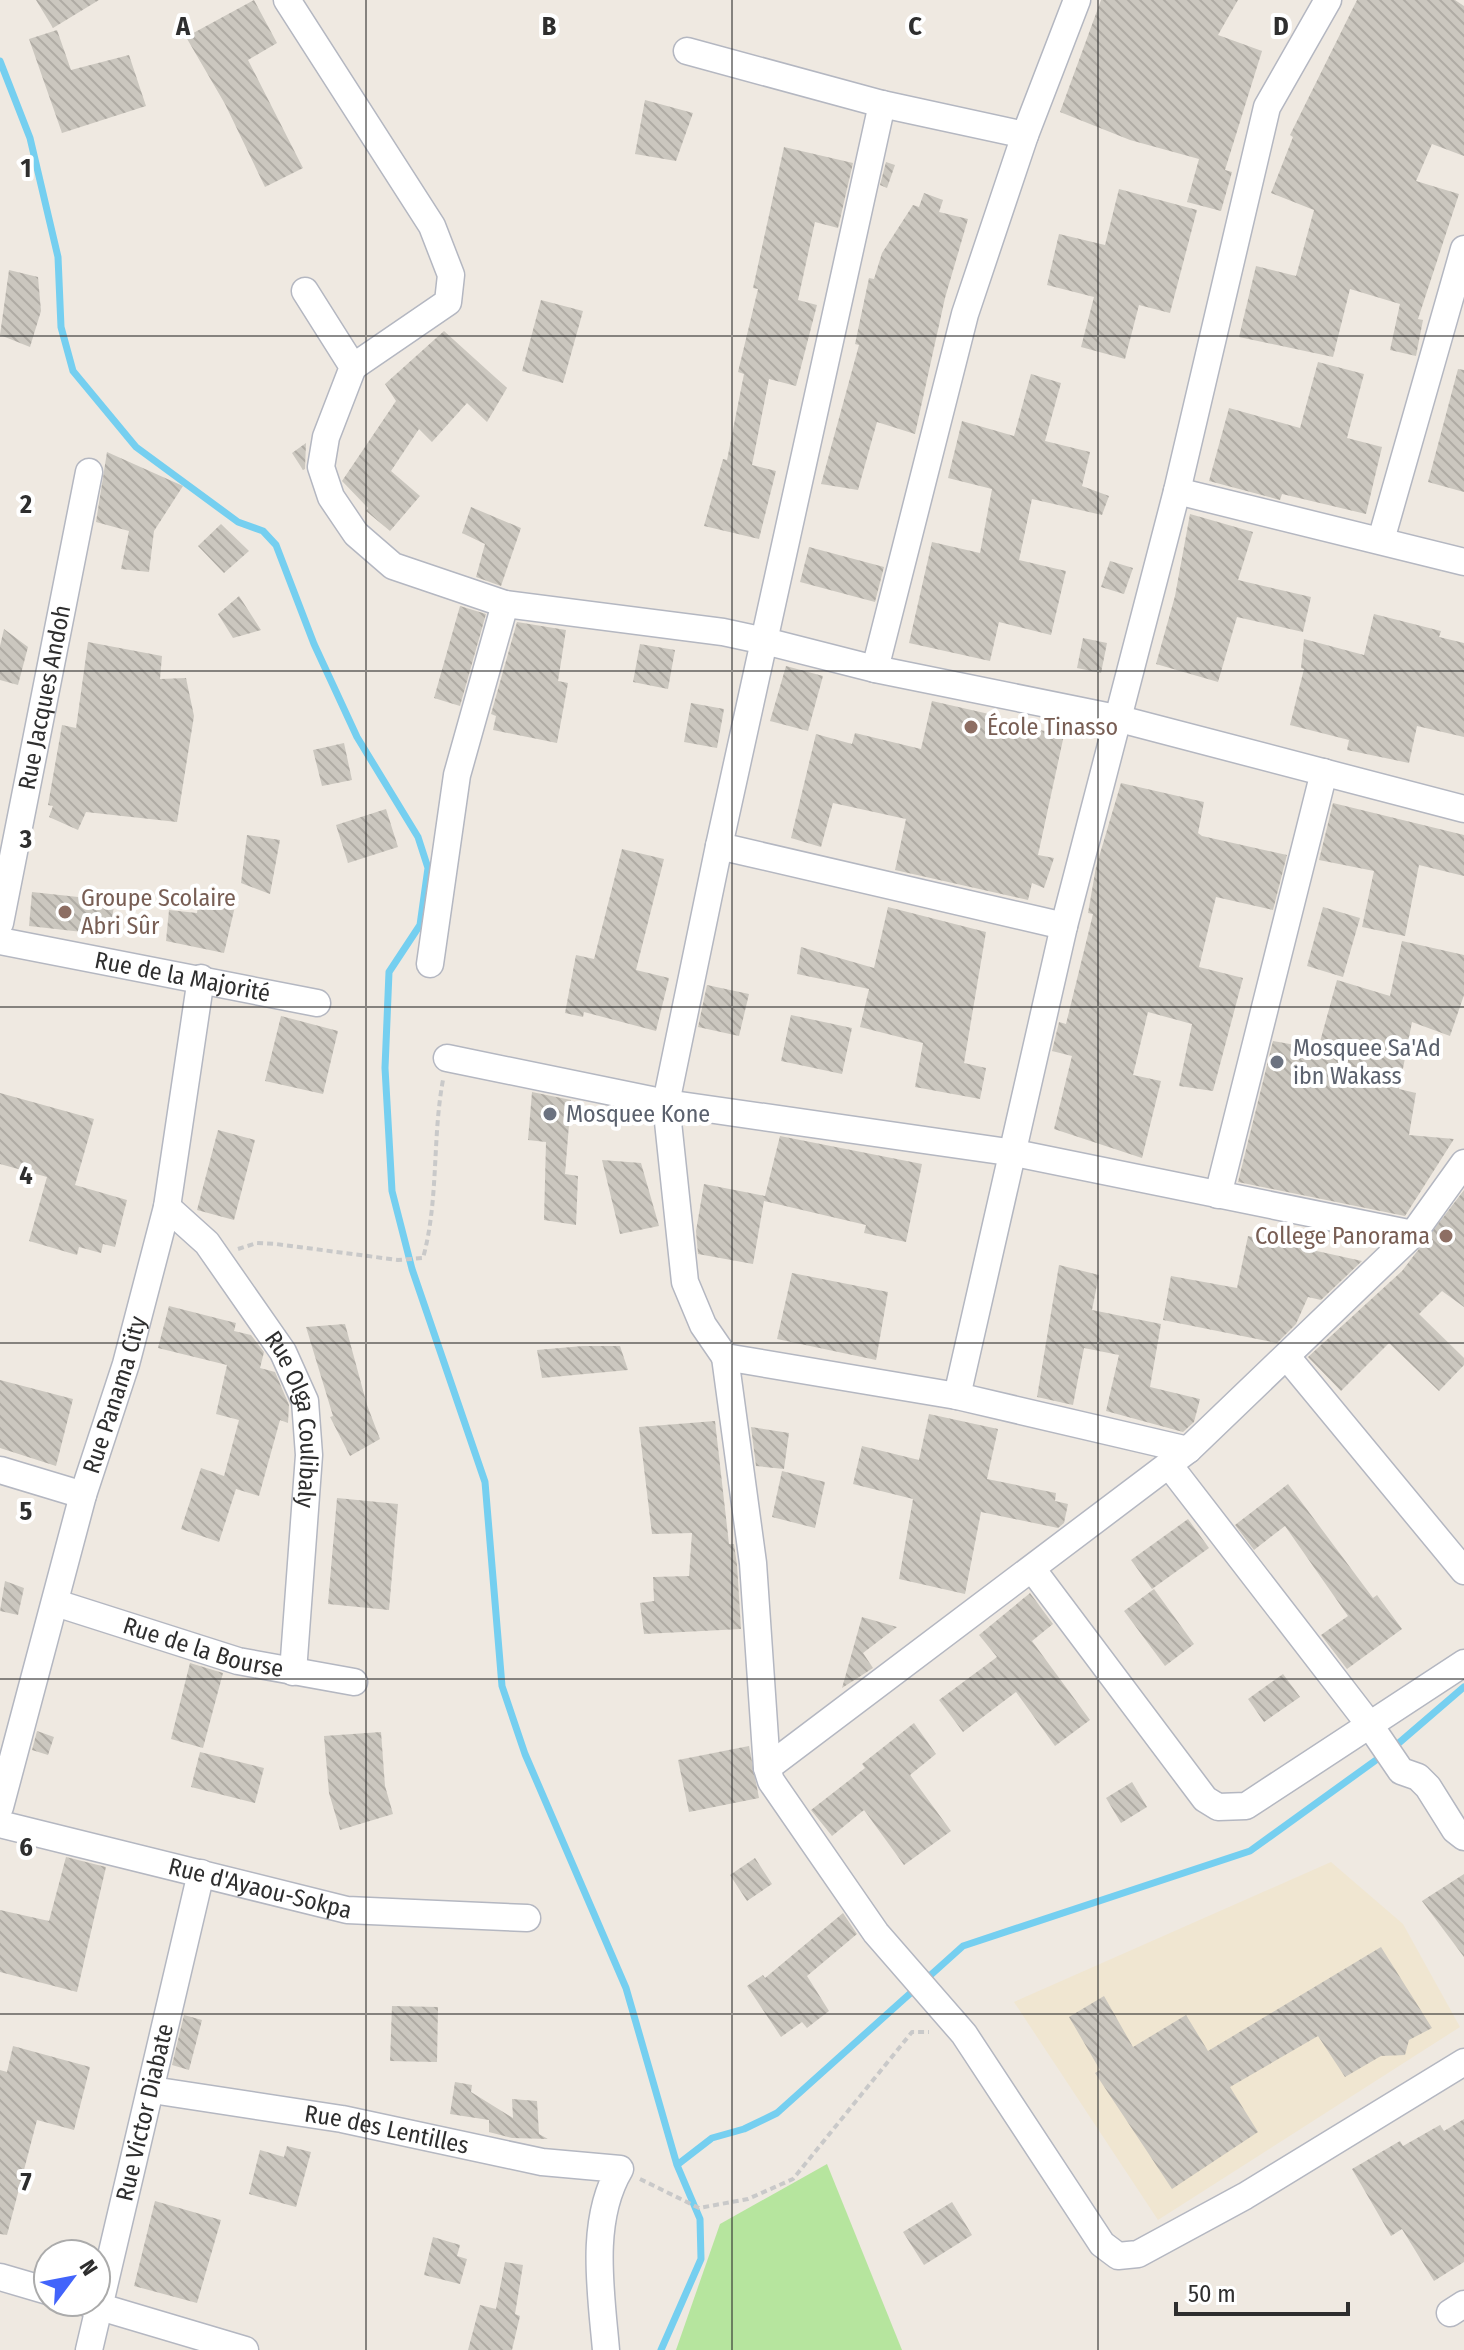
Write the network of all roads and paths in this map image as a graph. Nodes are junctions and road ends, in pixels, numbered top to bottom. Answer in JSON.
{"nodes":[{"id":1,"x":287,"y":0,"type":"edge"},
{"id":2,"x":1077,"y":0,"type":"edge"},
{"id":3,"x":1328,"y":0,"type":"edge"},
{"id":4,"x":687,"y":51,"type":"dead end"},
{"id":5,"x":882,"y":104,"type":"junction"},
{"id":6,"x":1025,"y":135,"type":"junction"},
{"id":7,"x":1464,"y":249,"type":"edge"},
{"id":8,"x":305,"y":291,"type":"dead end"},
{"id":9,"x":1454,"y":323,"type":"edge"},
{"id":10,"x":353,"y":367,"type":"junction"},
{"id":11,"x":89,"y":472,"type":"dead end"},
{"id":12,"x":1177,"y":491,"type":"junction"},
{"id":13,"x":1381,"y":540,"type":"junction"},
{"id":14,"x":1464,"y":562,"type":"edge"},
{"id":15,"x":505,"y":604,"type":"junction"},
{"id":16,"x":765,"y":641,"type":"junction"},
{"id":17,"x":875,"y":669,"type":"junction"},
{"id":18,"x":1116,"y":718,"type":"junction"},
{"id":19,"x":1324,"y":772,"type":"junction"},
{"id":20,"x":1464,"y":809,"type":"edge"},
{"id":21,"x":719,"y":846,"type":"junction"},
{"id":22,"x":0,"y":923,"type":"edge"},
{"id":23,"x":1064,"y":926,"type":"junction"},
{"id":24,"x":0,"y":941,"type":"edge"},
{"id":25,"x":430,"y":964,"type":"dead end"},
{"id":26,"x":201,"y":978,"type":"junction"},
{"id":27,"x":317,"y":1003,"type":"dead end"},
{"id":28,"x":447,"y":1058,"type":"joint"},
{"id":29,"x":666,"y":1103,"type":"junction"},
{"id":30,"x":1015,"y":1153,"type":"junction"},
{"id":31,"x":1464,"y":1163,"type":"edge"},
{"id":32,"x":1218,"y":1195,"type":"junction"},
{"id":33,"x":167,"y":1207,"type":"junction"},
{"id":34,"x":1413,"y":1234,"type":"junction"},
{"id":35,"x":207,"y":1243,"type":"junction"},
{"id":36,"x":725,"y":1357,"type":"junction"},
{"id":37,"x":1287,"y":1357,"type":"junction"},
{"id":38,"x":957,"y":1396,"type":"junction"},
{"id":39,"x":1178,"y":1457,"type":"junction"},
{"id":40,"x":0,"y":1470,"type":"edge"},
{"id":41,"x":83,"y":1495,"type":"junction"},
{"id":42,"x":1033,"y":1570,"type":"junction"},
{"id":43,"x":1464,"y":1571,"type":"edge"},
{"id":44,"x":56,"y":1603,"type":"junction"},
{"id":45,"x":1464,"y":1663,"type":"edge"},
{"id":46,"x":293,"y":1672,"type":"junction"},
{"id":47,"x":354,"y":1682,"type":"dead end"},
{"id":48,"x":1369,"y":1724,"type":"junction"},
{"id":49,"x":767,"y":1768,"type":"junction"},
{"id":50,"x":0,"y":1807,"type":"edge"},
{"id":51,"x":0,"y":1824,"type":"edge"},
{"id":52,"x":1464,"y":1837,"type":"edge"},
{"id":53,"x":201,"y":1873,"type":"junction"},
{"id":54,"x":527,"y":1918,"type":"dead end"},
{"id":55,"x":964,"y":2034,"type":"junction"},
{"id":56,"x":1464,"y":2062,"type":"edge"},
{"id":57,"x":152,"y":2090,"type":"junction"},
{"id":58,"x":620,"y":2169,"type":"junction"},
{"id":59,"x":111,"y":2238,"type":"edge"},
{"id":60,"x":0,"y":2277,"type":"edge"},
{"id":61,"x":32,"y":2286,"type":"edge"},
{"id":62,"x":112,"y":2311,"type":"edge"},
{"id":63,"x":91,"y":2318,"type":"edge"},
{"id":64,"x":89,"y":2350,"type":"edge"},
{"id":65,"x":245,"y":2350,"type":"edge"},
{"id":66,"x":606,"y":2350,"type":"edge"}],
"edges":[{"from":1,"to":10,"type":"street"},
{"from":2,"to":6,"type":"street"},
{"from":3,"to":12,"type":"street"},
{"from":4,"to":5,"type":"street"},
{"from":5,"to":6,"type":"street"},
{"from":5,"to":16,"type":"street"},
{"from":6,"to":17,"type":"street"},
{"from":7,"to":9,"type":"street"},
{"from":8,"to":10,"type":"street"},
{"from":9,"to":13,"type":"street"},
{"from":10,"to":15,"type":"street"},
{"from":11,"to":22,"type":"street","name":"Rue Jacques Andoh"},
{"from":12,"to":13,"type":"street"},
{"from":12,"to":18,"type":"street"},
{"from":13,"to":14,"type":"street"},
{"from":15,"to":16,"type":"street"},
{"from":15,"to":25,"type":"street"},
{"from":16,"to":17,"type":"street"},
{"from":16,"to":21,"type":"street"},
{"from":17,"to":18,"type":"street"},
{"from":18,"to":19,"type":"street"},
{"from":18,"to":23,"type":"street"},
{"from":19,"to":20,"type":"street"},
{"from":19,"to":32,"type":"street"},
{"from":21,"to":23,"type":"street"},
{"from":21,"to":29,"type":"street"},
{"from":23,"to":30,"type":"street"},
{"from":24,"to":26,"type":"street","name":"Rue de la Majorité"},
{"from":26,"to":27,"type":"street","name":"Rue de la Majorité"},
{"from":26,"to":33,"type":"street","name":"Rue Panama City"},
{"from":28,"to":29,"type":"street"},
{"from":28,"to":35,"type":"path"},
{"from":29,"to":30,"type":"street"},
{"from":29,"to":36,"type":"street"},
{"from":30,"to":32,"type":"street"},
{"from":30,"to":38,"type":"street"},
{"from":31,"to":34,"type":"street"},
{"from":32,"to":34,"type":"street"},
{"from":33,"to":35,"type":"street","name":"Rue Olga Coulibaly"},
{"from":33,"to":41,"type":"street","name":"Rue Panama City"},
{"from":34,"to":37,"type":"street"},
{"from":35,"to":46,"type":"street","name":"Rue Olga Coulibaly"},
{"from":36,"to":38,"type":"street"},
{"from":36,"to":49,"type":"street"},
{"from":37,"to":39,"type":"street"},
{"from":37,"to":43,"type":"street"},
{"from":38,"to":39,"type":"street"},
{"from":39,"to":42,"type":"street"},
{"from":39,"to":48,"type":"street"},
{"from":40,"to":41,"type":"street"},
{"from":41,"to":44,"type":"street","name":"Rue Panama City"},
{"from":42,"to":48,"type":"street"},
{"from":42,"to":49,"type":"street"},
{"from":44,"to":46,"type":"street","name":"Rue de la Bourse"},
{"from":44,"to":50,"type":"street","name":"Rue Panama City"},
{"from":45,"to":48,"type":"street"},
{"from":46,"to":47,"type":"street","name":"Rue de la Bourse"},
{"from":48,"to":52,"type":"street"},
{"from":49,"to":55,"type":"street"},
{"from":51,"to":53,"type":"street","name":"Rue d'Ayaou-Sokpa"},
{"from":53,"to":54,"type":"street","name":"Rue d'Ayaou-Sokpa"},
{"from":53,"to":57,"type":"street","name":"Rue Victor Diabate"},
{"from":55,"to":56,"type":"street"},
{"from":55,"to":58,"type":"path"},
{"from":57,"to":58,"type":"street","name":"Rue des Lentilles"},
{"from":57,"to":59,"type":"street","name":"Rue Victor Diabate"},
{"from":58,"to":66,"type":"street"},
{"from":60,"to":61,"type":"street"},
{"from":62,"to":65,"type":"street"},
{"from":63,"to":64,"type":"street","name":"Rue Victor Diabate"}]}
